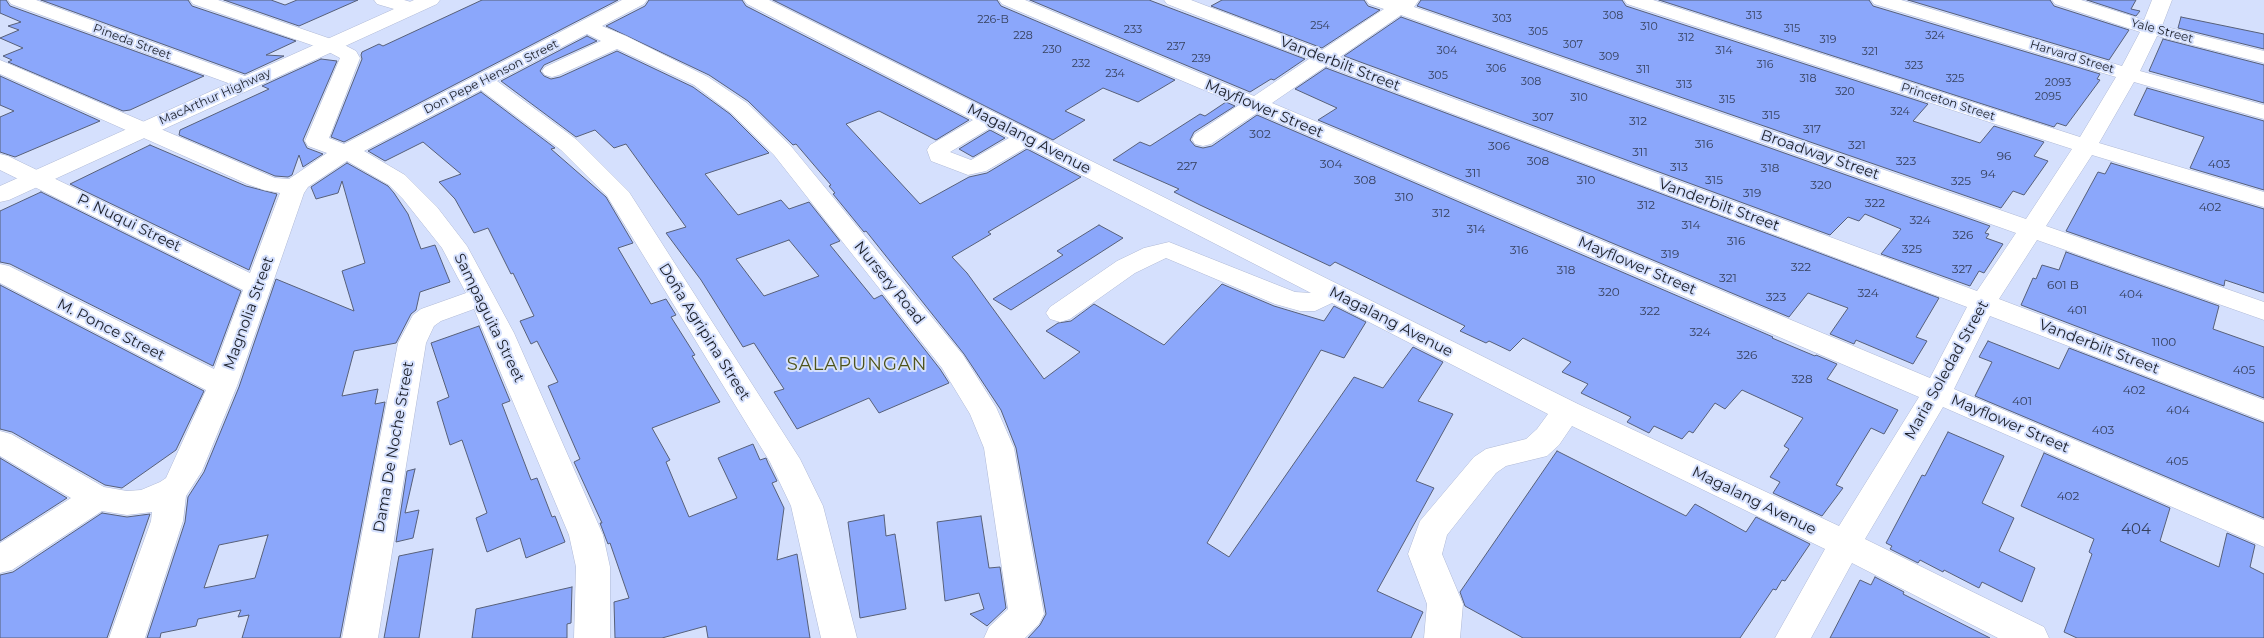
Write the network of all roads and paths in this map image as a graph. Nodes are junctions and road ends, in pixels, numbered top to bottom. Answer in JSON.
{"nodes":[{"id":1,"x":18,"y":0,"type":"edge"},
{"id":2,"x":200,"y":0,"type":"edge"},
{"id":3,"x":384,"y":0,"type":"edge"},
{"id":4,"x":430,"y":0,"type":"edge"},
{"id":5,"x":637,"y":0,"type":"edge"},
{"id":6,"x":754,"y":0,"type":"edge"},
{"id":7,"x":1009,"y":0,"type":"edge"},
{"id":8,"x":1174,"y":0,"type":"edge"},
{"id":9,"x":1376,"y":0,"type":"edge"},
{"id":10,"x":1634,"y":0,"type":"edge"},
{"id":11,"x":1881,"y":0,"type":"edge"},
{"id":12,"x":2062,"y":0,"type":"edge"},
{"id":13,"x":2162,"y":0,"type":"edge"},
{"id":14,"x":1405,"y":4,"type":"edge"},
{"id":15,"x":411,"y":8,"type":"junction"},
{"id":16,"x":588,"y":27,"type":"junction"},
{"id":17,"x":2151,"y":28,"type":"junction"},
{"id":18,"x":620,"y":40,"type":"junction"},
{"id":19,"x":330,"y":45,"type":"junction"},
{"id":20,"x":2264,"y":57,"type":"edge"},
{"id":21,"x":1324,"y":58,"type":"junction"},
{"id":22,"x":0,"y":66,"type":"edge"},
{"id":23,"x":552,"y":71,"type":"dead end"},
{"id":24,"x":2128,"y":74,"type":"junction"},
{"id":25,"x":483,"y":81,"type":"junction"},
{"id":26,"x":246,"y":83,"type":"junction"},
{"id":27,"x":1252,"y":104,"type":"junction"},
{"id":28,"x":2264,"y":112,"type":"edge"},
{"id":29,"x":990,"y":120,"type":"junction"},
{"id":30,"x":146,"y":129,"type":"junction"},
{"id":31,"x":1026,"y":138,"type":"junction"},
{"id":32,"x":1203,"y":139,"type":"dead end"},
{"id":33,"x":2086,"y":146,"type":"junction"},
{"id":34,"x":345,"y":152,"type":"junction"},
{"id":35,"x":0,"y":161,"type":"edge"},
{"id":36,"x":38,"y":178,"type":"junction"},
{"id":37,"x":294,"y":186,"type":"junction"},
{"id":38,"x":0,"y":194,"type":"edge"},
{"id":39,"x":2264,"y":200,"type":"edge"},
{"id":40,"x":2030,"y":229,"type":"junction"},
{"id":41,"x":0,"y":272,"type":"edge"},
{"id":42,"x":258,"y":287,"type":"junction"},
{"id":43,"x":1331,"y":292,"type":"junction"},
{"id":44,"x":482,"y":297,"type":"junction"},
{"id":45,"x":1983,"y":303,"type":"junction"},
{"id":46,"x":2264,"y":312,"type":"edge"},
{"id":47,"x":1060,"y":313,"type":"dead end"},
{"id":48,"x":222,"y":386,"type":"junction"},
{"id":49,"x":1937,"y":393,"type":"junction"},
{"id":50,"x":1567,"y":411,"type":"junction"},
{"id":51,"x":2264,"y":411,"type":"edge"},
{"id":52,"x":0,"y":442,"type":"edge"},
{"id":53,"x":171,"y":491,"type":"junction"},
{"id":54,"x":97,"y":498,"type":"junction"},
{"id":55,"x":2264,"y":534,"type":"edge"},
{"id":56,"x":1845,"y":544,"type":"junction"},
{"id":57,"x":0,"y":560,"type":"edge"},
{"id":58,"x":127,"y":638,"type":"edge"},
{"id":59,"x":360,"y":638,"type":"edge"},
{"id":60,"x":592,"y":638,"type":"edge"},
{"id":61,"x":839,"y":638,"type":"edge"},
{"id":62,"x":1002,"y":638,"type":"edge"},
{"id":63,"x":1442,"y":638,"type":"edge"},
{"id":64,"x":1793,"y":638,"type":"edge"},
{"id":65,"x":2030,"y":638,"type":"edge"}],
"edges":[{"from":1,"to":26,"type":"main road","name":"Pineda Street"},
{"from":2,"to":19,"type":"main road"},
{"from":3,"to":15,"type":"main road"},
{"from":4,"to":15,"type":"main road","name":"MacArthur Highway"},
{"from":5,"to":16,"type":"main road","name":"Don Pepe Henson Street"},
{"from":6,"to":29,"type":"main road","name":"Magalang Avenue"},
{"from":7,"to":27,"type":"main road","name":"Mayflower Street"},
{"from":8,"to":21,"type":"main road","name":"Vanderbilt Street"},
{"from":9,"to":14,"type":"main road","name":"Broadway Street"},
{"from":10,"to":33,"type":"main road","name":"Princeton Street"},
{"from":11,"to":24,"type":"main road","name":"Harvard Street"},
{"from":12,"to":17,"type":"main road","name":"Yale Street"},
{"from":13,"to":17,"type":"main road","name":"Maria Soledad Street"},
{"from":14,"to":21,"type":"main road"},
{"from":14,"to":40,"type":"main road","name":"Broadway Street"},
{"from":15,"to":19,"type":"main road","name":"MacArthur Highway"},
{"from":16,"to":18,"type":"main road","name":"Nursery Road"},
{"from":16,"to":25,"type":"main road","name":"Don Pepe Henson Street"},
{"from":17,"to":20,"type":"main road","name":"Yale Street"},
{"from":17,"to":24,"type":"main road","name":"Maria Soledad Street"},
{"from":18,"to":23,"type":"main road"},
{"from":18,"to":62,"type":"main road","name":"Nursery Road"},
{"from":19,"to":26,"type":"main road","name":"MacArthur Highway"},
{"from":19,"to":34,"type":"main road","name":"Sampaguita Street"},
{"from":21,"to":27,"type":"main road"},
{"from":21,"to":45,"type":"main road","name":"Vanderbilt Street"},
{"from":22,"to":30,"type":"main road"},
{"from":24,"to":28,"type":"main road","name":"Harvard Street"},
{"from":24,"to":33,"type":"main road","name":"Maria Soledad Street"},
{"from":25,"to":34,"type":"main road","name":"Don Pepe Henson Street"},
{"from":25,"to":61,"type":"main road","name":"Doña Agripina Street"},
{"from":26,"to":30,"type":"main road","name":"MacArthur Highway"},
{"from":27,"to":32,"type":"main road"},
{"from":27,"to":49,"type":"main road","name":"Mayflower Street"},
{"from":29,"to":31,"type":"main road","name":"Magalang Avenue"},
{"from":29,"to":31,"type":"main road"},
{"from":30,"to":36,"type":"main road","name":"MacArthur Highway"},
{"from":30,"to":37,"type":"main road"},
{"from":31,"to":43,"type":"main road","name":"Magalang Avenue"},
{"from":33,"to":39,"type":"main road","name":"Princeton Street"},
{"from":33,"to":40,"type":"main road","name":"Maria Soledad Street"},
{"from":34,"to":37,"type":"main road"},
{"from":34,"to":44,"type":"main road","name":"Sampaguita Street"},
{"from":35,"to":36,"type":"main road","name":"P. Nuqui Street"},
{"from":36,"to":38,"type":"main road","name":"MacArthur Highway"},
{"from":36,"to":42,"type":"main road","name":"P. Nuqui Street"},
{"from":37,"to":42,"type":"main road","name":"Magnolia Street"},
{"from":40,"to":45,"type":"main road","name":"Maria Soledad Street"},
{"from":40,"to":46,"type":"main road","name":"Broadway Street"},
{"from":41,"to":48,"type":"main road","name":"M. Ponce Street"},
{"from":42,"to":48,"type":"main road","name":"Magnolia Street"},
{"from":43,"to":47,"type":"main road"},
{"from":43,"to":50,"type":"main road","name":"Magalang Avenue"},
{"from":44,"to":59,"type":"main road","name":"Dama De Noche Street"},
{"from":44,"to":60,"type":"main road","name":"Sampaguita Street"},
{"from":45,"to":49,"type":"main road","name":"Maria Soledad Street"},
{"from":45,"to":51,"type":"main road","name":"Vanderbilt Street"},
{"from":48,"to":53,"type":"main road","name":"Magnolia Street"},
{"from":49,"to":55,"type":"main road","name":"Mayflower Street"},
{"from":49,"to":56,"type":"main road","name":"Maria Soledad Street"},
{"from":50,"to":56,"type":"main road","name":"Magalang Avenue"},
{"from":50,"to":63,"type":"main road"},
{"from":52,"to":54,"type":"main road"},
{"from":53,"to":54,"type":"main road"},
{"from":53,"to":58,"type":"main road","name":"Magnolia Street"},
{"from":54,"to":57,"type":"main road"},
{"from":56,"to":64,"type":"main road","name":"Maria Soledad Street"},
{"from":56,"to":65,"type":"main road","name":"Magalang Avenue"}]}
